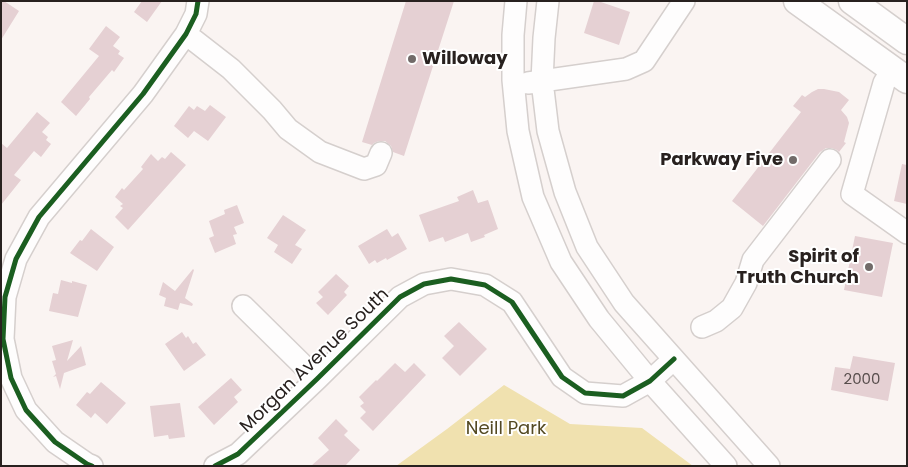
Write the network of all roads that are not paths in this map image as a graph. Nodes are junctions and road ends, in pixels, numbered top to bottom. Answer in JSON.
{"nodes":[{"id":1,"x":198,"y":1,"type":"edge"},
{"id":2,"x":516,"y":1,"type":"edge"},
{"id":3,"x":548,"y":1,"type":"edge"},
{"id":4,"x":797,"y":1,"type":"edge"},
{"id":5,"x":852,"y":1,"type":"edge"},
{"id":6,"x":678,"y":3,"type":"edge"},
{"id":7,"x":186,"y":34,"type":"junction"},
{"id":8,"x":907,"y":41,"type":"edge"},
{"id":9,"x":899,"y":75,"type":"edge"},
{"id":10,"x":542,"y":81,"type":"junction"},
{"id":11,"x":513,"y":84,"type":"junction"},
{"id":12,"x":381,"y":153,"type":"dead end"},
{"id":13,"x":830,"y":160,"type":"dead end"},
{"id":14,"x":907,"y":233,"type":"edge"},
{"id":15,"x":244,"y":306,"type":"dead end"},
{"id":16,"x":702,"y":327,"type":"dead end"},
{"id":17,"x":674,"y":359,"type":"junction"},
{"id":18,"x":317,"y":379,"type":"junction"},
{"id":19,"x":650,"y":381,"type":"junction"},
{"id":20,"x":92,"y":466,"type":"edge"},
{"id":21,"x":215,"y":466,"type":"edge"},
{"id":22,"x":726,"y":466,"type":"edge"},
{"id":23,"x":769,"y":466,"type":"edge"}],
"edges":[{"from":1,"to":7,"type":"street"},
{"from":2,"to":11,"type":"street"},
{"from":3,"to":10,"type":"street"},
{"from":4,"to":9,"type":"main road"},
{"from":5,"to":8,"type":"main road"},
{"from":6,"to":10,"type":"street"},
{"from":7,"to":12,"type":"street"},
{"from":7,"to":20,"type":"street"},
{"from":9,"to":14,"type":"street"},
{"from":10,"to":11,"type":"street"},
{"from":10,"to":17,"type":"street"},
{"from":11,"to":19,"type":"street"},
{"from":13,"to":16,"type":"street"},
{"from":15,"to":18,"type":"street"},
{"from":17,"to":19,"type":"street","name":"Morgan Avenue South"},
{"from":17,"to":23,"type":"street"},
{"from":18,"to":19,"type":"street","name":"Morgan Avenue South"},
{"from":18,"to":21,"type":"street","name":"Morgan Avenue South"},
{"from":19,"to":22,"type":"street"}]}
